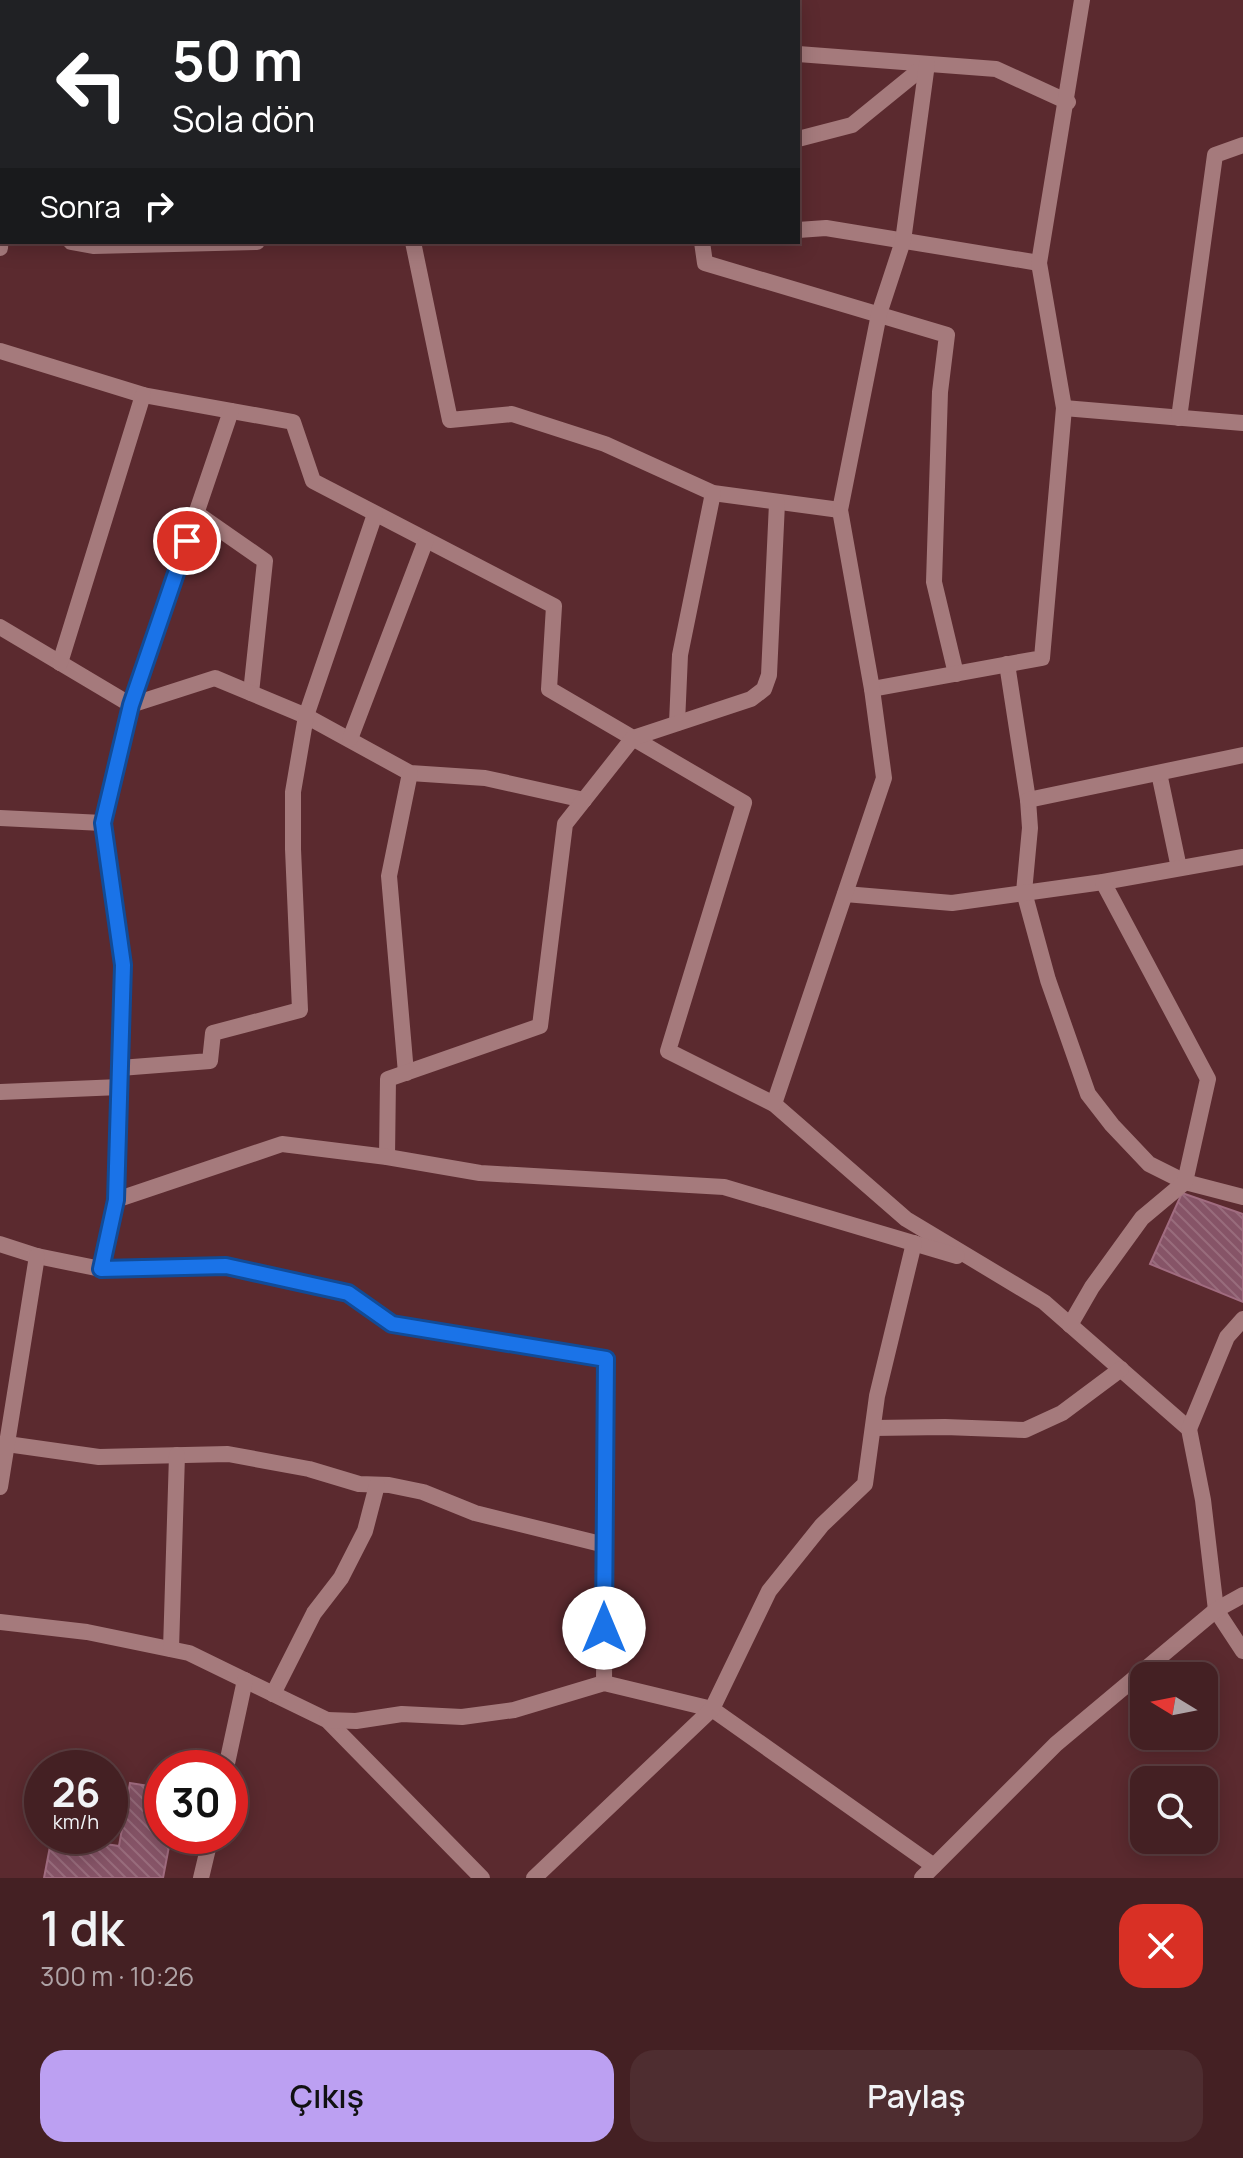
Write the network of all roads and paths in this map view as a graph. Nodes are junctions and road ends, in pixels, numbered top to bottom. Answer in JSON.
{"nodes":[{"id":1,"x":1082,"y":0,"type":"edge"},
{"id":2,"x":800,"y":54,"type":"edge"},
{"id":3,"x":927,"y":64,"type":"junction"},
{"id":4,"x":1068,"y":102,"type":"junction"},
{"id":5,"x":800,"y":138,"type":"edge"},
{"id":6,"x":1243,"y":145,"type":"edge"},
{"id":7,"x":800,"y":230,"type":"edge"},
{"id":8,"x":903,"y":241,"type":"junction"},
{"id":9,"x":82,"y":244,"type":"edge"},
{"id":10,"x":196,"y":244,"type":"edge"},
{"id":11,"x":413,"y":244,"type":"edge"},
{"id":12,"x":702,"y":244,"type":"edge"},
{"id":13,"x":1039,"y":263,"type":"junction"},
{"id":14,"x":879,"y":314,"type":"junction"},
{"id":15,"x":0,"y":351,"type":"edge"},
{"id":16,"x":143,"y":395,"type":"junction"},
{"id":17,"x":1064,"y":408,"type":"junction"},
{"id":18,"x":231,"y":411,"type":"junction"},
{"id":19,"x":1179,"y":418,"type":"junction"},
{"id":20,"x":1243,"y":423,"type":"edge"},
{"id":21,"x":713,"y":493,"type":"junction"},
{"id":22,"x":777,"y":503,"type":"junction"},
{"id":23,"x":840,"y":510,"type":"junction"},
{"id":24,"x":196,"y":513,"type":"junction"},
{"id":25,"x":375,"y":514,"type":"junction"},
{"id":26,"x":426,"y":540,"type":"junction"},
{"id":27,"x":0,"y":627,"type":"edge"},
{"id":28,"x":60,"y":663,"type":"junction"},
{"id":29,"x":1007,"y":664,"type":"junction"},
{"id":30,"x":956,"y":674,"type":"junction"},
{"id":31,"x":872,"y":689,"type":"junction"},
{"id":32,"x":251,"y":693,"type":"junction"},
{"id":33,"x":131,"y":705,"type":"junction"},
{"id":34,"x":306,"y":716,"type":"junction"},
{"id":35,"x":677,"y":723,"type":"junction"},
{"id":36,"x":633,"y":738,"type":"junction"},
{"id":37,"x":350,"y":739,"type":"junction"},
{"id":38,"x":1243,"y":755,"type":"edge"},
{"id":39,"x":410,"y":773,"type":"junction"},
{"id":40,"x":1159,"y":773,"type":"junction"},
{"id":41,"x":584,"y":800,"type":"junction"},
{"id":42,"x":1028,"y":800,"type":"junction"},
{"id":43,"x":0,"y":818,"type":"edge"},
{"id":44,"x":103,"y":823,"type":"junction"},
{"id":45,"x":1243,"y":857,"type":"edge"},
{"id":46,"x":1179,"y":868,"type":"junction"},
{"id":47,"x":1103,"y":882,"type":"junction"},
{"id":48,"x":1024,"y":892,"type":"junction"},
{"id":49,"x":845,"y":894,"type":"junction"},
{"id":50,"x":120,"y":1068,"type":"junction"},
{"id":51,"x":406,"y":1073,"type":"junction"},
{"id":52,"x":120,"y":1087,"type":"junction"},
{"id":53,"x":0,"y":1092,"type":"edge"},
{"id":54,"x":774,"y":1104,"type":"junction"},
{"id":55,"x":387,"y":1157,"type":"junction"},
{"id":56,"x":1185,"y":1182,"type":"junction"},
{"id":57,"x":1243,"y":1197,"type":"edge"},
{"id":58,"x":116,"y":1200,"type":"junction"},
{"id":59,"x":914,"y":1243,"type":"junction"},
{"id":60,"x":0,"y":1244,"type":"edge"},
{"id":61,"x":37,"y":1256,"type":"junction"},
{"id":62,"x":979,"y":1263,"type":"junction"},
{"id":63,"x":101,"y":1269,"type":"junction"},
{"id":64,"x":1243,"y":1319,"type":"edge"},
{"id":65,"x":1070,"y":1325,"type":"junction"},
{"id":66,"x":1121,"y":1369,"type":"junction"},
{"id":67,"x":873,"y":1428,"type":"junction"},
{"id":68,"x":1189,"y":1429,"type":"junction"},
{"id":69,"x":7,"y":1444,"type":"junction"},
{"id":70,"x":177,"y":1455,"type":"junction"},
{"id":71,"x":377,"y":1485,"type":"junction"},
{"id":72,"x":0,"y":1487,"type":"edge"},
{"id":73,"x":605,"y":1545,"type":"junction"},
{"id":74,"x":1243,"y":1595,"type":"edge"},
{"id":75,"x":1216,"y":1610,"type":"junction"},
{"id":76,"x":0,"y":1622,"type":"edge"},
{"id":77,"x":171,"y":1649,"type":"junction"},
{"id":78,"x":1243,"y":1651,"type":"edge"},
{"id":79,"x":245,"y":1680,"type":"junction"},
{"id":80,"x":604,"y":1683,"type":"junction"},
{"id":81,"x":273,"y":1694,"type":"junction"},
{"id":82,"x":712,"y":1709,"type":"junction"},
{"id":83,"x":327,"y":1720,"type":"junction"},
{"id":84,"x":230,"y":1750,"type":"edge"},
{"id":85,"x":207,"y":1854,"type":"edge"},
{"id":86,"x":928,"y":1872,"type":"edge"},
{"id":87,"x":201,"y":1878,"type":"edge"},
{"id":88,"x":482,"y":1878,"type":"edge"},
{"id":89,"x":534,"y":1878,"type":"edge"}],
"edges":[{"from":1,"to":4,"type":"street"},
{"from":2,"to":3,"type":"street"},
{"from":3,"to":4,"type":"street"},
{"from":3,"to":5,"type":"street"},
{"from":3,"to":8,"type":"street"},
{"from":4,"to":13,"type":"street"},
{"from":6,"to":19,"type":"street"},
{"from":7,"to":8,"type":"street"},
{"from":8,"to":13,"type":"street"},
{"from":8,"to":14,"type":"street"},
{"from":9,"to":10,"type":"street"},
{"from":11,"to":21,"type":"street"},
{"from":12,"to":14,"type":"street"},
{"from":13,"to":17,"type":"street"},
{"from":14,"to":23,"type":"street"},
{"from":14,"to":30,"type":"street"},
{"from":15,"to":16,"type":"street"},
{"from":16,"to":18,"type":"street"},
{"from":16,"to":28,"type":"street"},
{"from":17,"to":19,"type":"street"},
{"from":17,"to":29,"type":"street"},
{"from":18,"to":24,"type":"street"},
{"from":18,"to":25,"type":"street"},
{"from":19,"to":20,"type":"street"},
{"from":21,"to":22,"type":"street"},
{"from":21,"to":35,"type":"street"},
{"from":22,"to":23,"type":"street"},
{"from":22,"to":35,"type":"street"},
{"from":23,"to":31,"type":"street"},
{"from":24,"to":32,"type":"street"},
{"from":24,"to":33,"type":"street"},
{"from":25,"to":26,"type":"street"},
{"from":25,"to":34,"type":"street"},
{"from":26,"to":36,"type":"street"},
{"from":26,"to":37,"type":"street"},
{"from":27,"to":28,"type":"street"},
{"from":28,"to":33,"type":"street"},
{"from":29,"to":30,"type":"street"},
{"from":29,"to":42,"type":"street"},
{"from":30,"to":31,"type":"street"},
{"from":31,"to":49,"type":"street"},
{"from":32,"to":33,"type":"street"},
{"from":32,"to":34,"type":"street"},
{"from":33,"to":44,"type":"street"},
{"from":34,"to":37,"type":"street"},
{"from":34,"to":50,"type":"street"},
{"from":35,"to":36,"type":"street"},
{"from":36,"to":41,"type":"street"},
{"from":36,"to":54,"type":"street"},
{"from":37,"to":39,"type":"street"},
{"from":38,"to":40,"type":"street"},
{"from":39,"to":41,"type":"street"},
{"from":39,"to":51,"type":"street"},
{"from":40,"to":42,"type":"street"},
{"from":40,"to":46,"type":"street"},
{"from":41,"to":51,"type":"street"},
{"from":42,"to":48,"type":"street"},
{"from":43,"to":44,"type":"street"},
{"from":44,"to":50,"type":"street"},
{"from":45,"to":46,"type":"street"},
{"from":46,"to":47,"type":"street"},
{"from":47,"to":48,"type":"street"},
{"from":47,"to":56,"type":"street"},
{"from":48,"to":49,"type":"street"},
{"from":48,"to":56,"type":"street"},
{"from":49,"to":54,"type":"street"},
{"from":50,"to":52,"type":"street"},
{"from":51,"to":55,"type":"street"},
{"from":52,"to":53,"type":"street"},
{"from":52,"to":58,"type":"street"},
{"from":54,"to":62,"type":"street"},
{"from":55,"to":58,"type":"street"},
{"from":55,"to":59,"type":"street"},
{"from":56,"to":57,"type":"street"},
{"from":56,"to":65,"type":"street"},
{"from":58,"to":63,"type":"street"},
{"from":59,"to":62,"type":"street"},
{"from":59,"to":67,"type":"street"},
{"from":60,"to":61,"type":"street"},
{"from":61,"to":63,"type":"street"},
{"from":61,"to":69,"type":"street"},
{"from":62,"to":65,"type":"street"},
{"from":63,"to":73,"type":"street"},
{"from":64,"to":68,"type":"street"},
{"from":65,"to":66,"type":"street"},
{"from":66,"to":67,"type":"street"},
{"from":66,"to":68,"type":"street"},
{"from":67,"to":82,"type":"street"},
{"from":68,"to":75,"type":"street"},
{"from":69,"to":70,"type":"street"},
{"from":69,"to":72,"type":"street"},
{"from":70,"to":71,"type":"street"},
{"from":70,"to":77,"type":"street"},
{"from":71,"to":73,"type":"street"},
{"from":71,"to":81,"type":"street"},
{"from":73,"to":80,"type":"street"},
{"from":74,"to":75,"type":"street"},
{"from":75,"to":78,"type":"street"},
{"from":75,"to":86,"type":"street"},
{"from":76,"to":77,"type":"street"},
{"from":77,"to":79,"type":"street"},
{"from":79,"to":81,"type":"street"},
{"from":79,"to":84,"type":"street"},
{"from":80,"to":82,"type":"street"},
{"from":80,"to":83,"type":"street"},
{"from":81,"to":83,"type":"street"},
{"from":82,"to":86,"type":"street"},
{"from":82,"to":89,"type":"street"},
{"from":83,"to":88,"type":"street"},
{"from":85,"to":87,"type":"street"}]}
